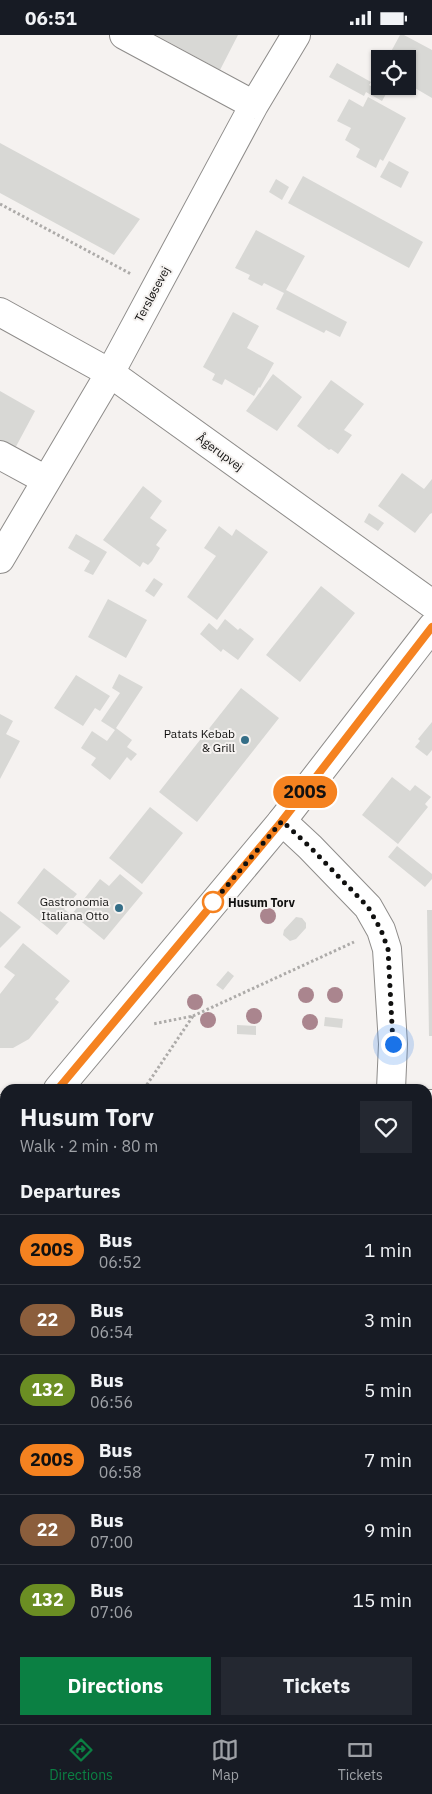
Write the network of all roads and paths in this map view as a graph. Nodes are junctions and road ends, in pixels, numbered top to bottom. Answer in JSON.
{"nodes":[{"id":1,"x":124,"y":35,"type":"edge"},
{"id":2,"x":296,"y":35,"type":"edge"},
{"id":3,"x":254,"y":105,"type":"junction"},
{"id":4,"x":0,"y":204,"type":"edge"},
{"id":5,"x":156,"y":287,"type":"junction"},
{"id":6,"x":0,"y":313,"type":"edge"},
{"id":7,"x":110,"y":373,"type":"junction"},
{"id":8,"x":0,"y":455,"type":"edge"},
{"id":9,"x":46,"y":479,"type":"junction"},
{"id":10,"x":0,"y":559,"type":"edge"},
{"id":11,"x":432,"y":604,"type":"edge"},
{"id":12,"x":432,"y":627,"type":"edge"},
{"id":13,"x":282,"y":821,"type":"junction"},
{"id":14,"x":381,"y":930,"type":"junction"},
{"id":15,"x":194,"y":1016,"type":"junction"},
{"id":16,"x":148,"y":1025,"type":"dead end"},
{"id":17,"x":62,"y":1084,"type":"edge"},
{"id":18,"x":147,"y":1084,"type":"edge"},
{"id":19,"x":391,"y":1084,"type":"edge"}],
"edges":[{"from":1,"to":3,"type":"street"},
{"from":2,"to":3,"type":"street","name":"Tersløsevej"},
{"from":3,"to":5,"type":"street","name":"Tersløsevej"},
{"from":4,"to":5,"type":"path"},
{"from":5,"to":7,"type":"street","name":"Tersløsevej"},
{"from":6,"to":7,"type":"street","name":"Ågerupvej"},
{"from":7,"to":9,"type":"street","name":"Tersløsevej"},
{"from":7,"to":11,"type":"street","name":"Ågerupvej"},
{"from":8,"to":9,"type":"street"},
{"from":9,"to":10,"type":"street","name":"Tersløsevej"},
{"from":12,"to":13,"type":"street"},
{"from":13,"to":14,"type":"street"},
{"from":13,"to":17,"type":"street"},
{"from":14,"to":15,"type":"path"},
{"from":14,"to":19,"type":"street"},
{"from":15,"to":16,"type":"path"},
{"from":15,"to":18,"type":"path"}]}
